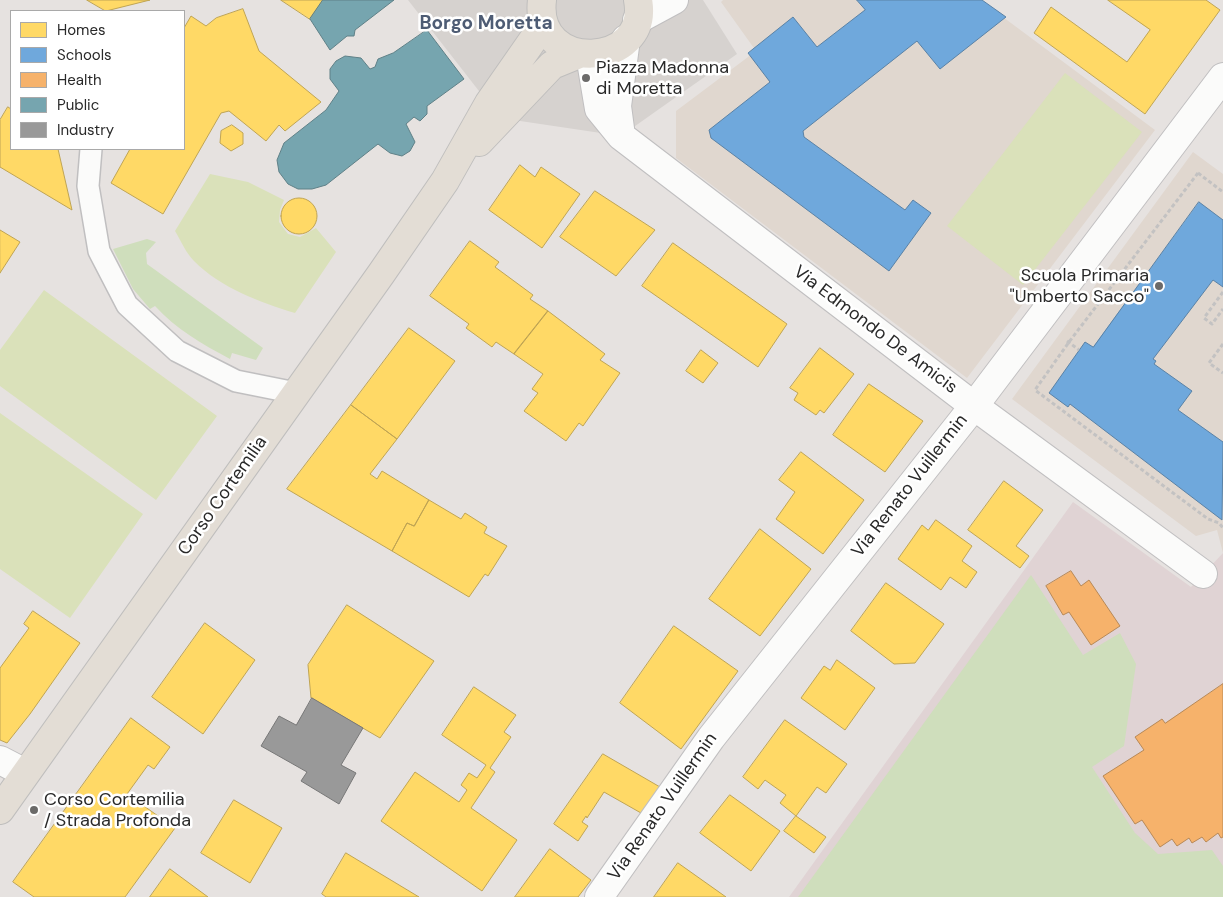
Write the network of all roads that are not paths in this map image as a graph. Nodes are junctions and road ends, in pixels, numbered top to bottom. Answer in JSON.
{"nodes":[{"id":1,"x":674,"y":0,"type":"edge"},
{"id":2,"x":544,"y":12,"type":"edge"},
{"id":3,"x":634,"y":20,"type":"edge"},
{"id":4,"x":585,"y":54,"type":"junction"},
{"id":5,"x":1223,"y":77,"type":"edge"},
{"id":6,"x":621,"y":136,"type":"junction"},
{"id":7,"x":91,"y":150,"type":"edge"},
{"id":8,"x":445,"y":181,"type":"junction"},
{"id":9,"x":296,"y":393,"type":"junction"},
{"id":10,"x":974,"y":406,"type":"junction"},
{"id":11,"x":1203,"y":574,"type":"dead end"},
{"id":12,"x":0,"y":760,"type":"edge"},
{"id":13,"x":25,"y":773,"type":"junction"},
{"id":14,"x":0,"y":810,"type":"edge"},
{"id":15,"x":599,"y":897,"type":"edge"}],
"edges":[{"from":1,"to":3,"type":"street"},
{"from":2,"to":4,"type":"main road"},
{"from":2,"to":8,"type":"main road","name":"Corso Cortemilia"},
{"from":3,"to":4,"type":"main road","name":"Corso Cortemilia"},
{"from":3,"to":6,"type":"street"},
{"from":4,"to":6,"type":"street","name":"Via Edmondo De Amicis"},
{"from":4,"to":8,"type":"main road","name":"Corso Cortemilia"},
{"from":5,"to":10,"type":"street","name":"Via Renato Vuillermin"},
{"from":6,"to":10,"type":"street","name":"Via Edmondo De Amicis"},
{"from":7,"to":9,"type":"lane"},
{"from":8,"to":9,"type":"main road","name":"Corso Cortemilia"},
{"from":9,"to":13,"type":"main road","name":"Corso Cortemilia"},
{"from":10,"to":11,"type":"street","name":"Via Edmondo De Amicis"},
{"from":10,"to":15,"type":"street","name":"Via Renato Vuillermin"},
{"from":12,"to":13,"type":"street"},
{"from":13,"to":14,"type":"main road","name":"Corso Cortemilia"}]}
